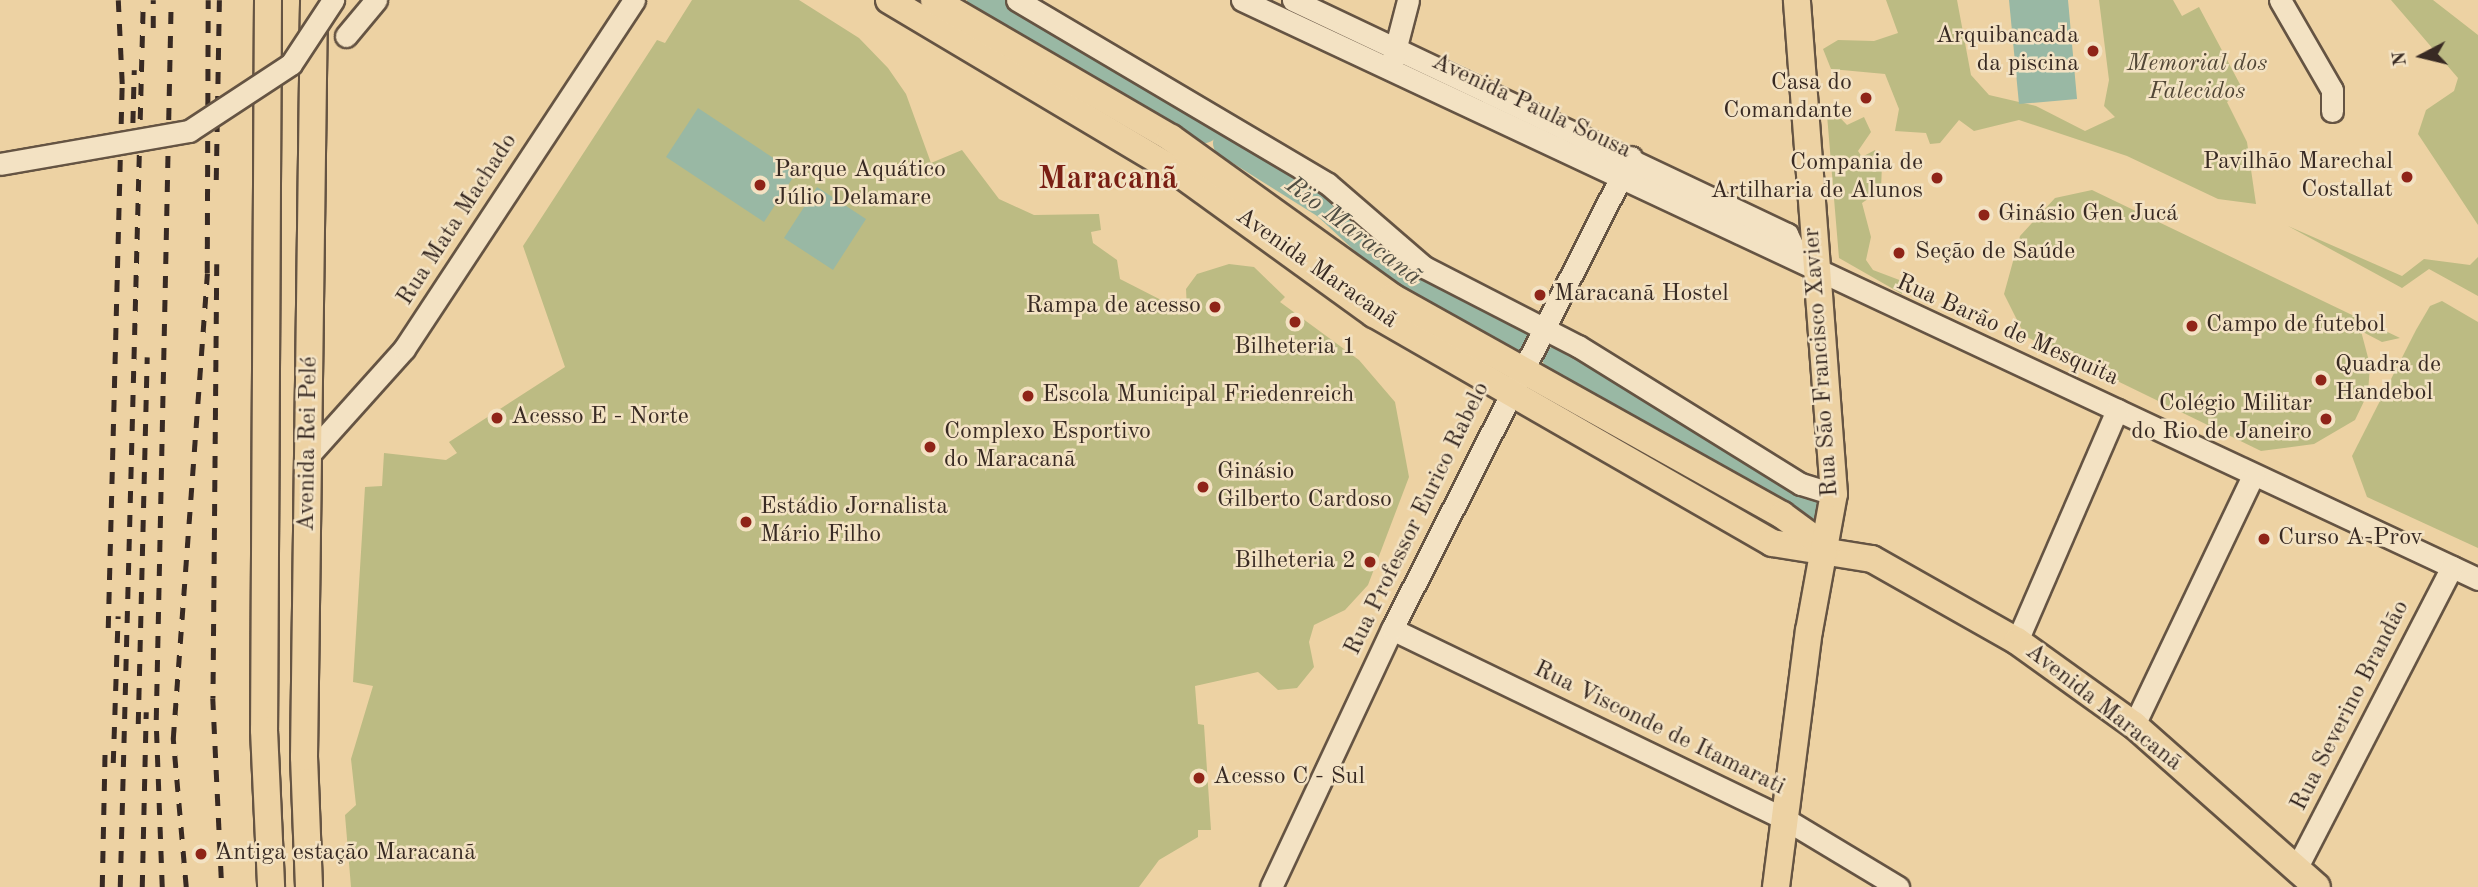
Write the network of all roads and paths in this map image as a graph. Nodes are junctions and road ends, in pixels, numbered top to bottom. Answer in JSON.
{"nodes":[{"id":1,"x":268,"y":0,"type":"edge"},
{"id":2,"x":314,"y":0,"type":"edge"},
{"id":3,"x":333,"y":0,"type":"edge"},
{"id":4,"x":376,"y":0,"type":"edge"},
{"id":5,"x":634,"y":0,"type":"edge"},
{"id":6,"x":889,"y":0,"type":"edge"},
{"id":7,"x":934,"y":0,"type":"edge"},
{"id":8,"x":1017,"y":0,"type":"edge"},
{"id":9,"x":1242,"y":0,"type":"edge"},
{"id":10,"x":1293,"y":0,"type":"edge"},
{"id":11,"x":1408,"y":0,"type":"edge"},
{"id":12,"x":1797,"y":0,"type":"edge"},
{"id":13,"x":2282,"y":3,"type":"edge"},
{"id":14,"x":346,"y":36,"type":"dead end"},
{"id":15,"x":1397,"y":48,"type":"junction"},
{"id":16,"x":1390,"y":71,"type":"junction"},
{"id":17,"x":2332,"y":111,"type":"dead end"},
{"id":18,"x":1631,"y":157,"type":"junction"},
{"id":19,"x":0,"y":164,"type":"edge"},
{"id":20,"x":1621,"y":178,"type":"junction"},
{"id":21,"x":1718,"y":212,"type":"junction"},
{"id":22,"x":1809,"y":264,"type":"junction"},
{"id":23,"x":1543,"y":328,"type":"junction"},
{"id":24,"x":1523,"y":367,"type":"junction"},
{"id":25,"x":1511,"y":391,"type":"junction"},
{"id":26,"x":2117,"y":410,"type":"junction"},
{"id":27,"x":308,"y":456,"type":"junction"},
{"id":28,"x":2253,"y":475,"type":"junction"},
{"id":29,"x":1834,"y":494,"type":"junction"},
{"id":30,"x":1828,"y":549,"type":"junction"},
{"id":31,"x":2452,"y":567,"type":"junction"},
{"id":32,"x":2478,"y":579,"type":"edge"},
{"id":33,"x":1392,"y":629,"type":"junction"},
{"id":34,"x":2017,"y":641,"type":"junction"},
{"id":35,"x":2134,"y":725,"type":"junction"},
{"id":36,"x":1785,"y":820,"type":"junction"},
{"id":37,"x":2297,"y":869,"type":"junction"},
{"id":38,"x":271,"y":887,"type":"edge"},
{"id":39,"x":309,"y":887,"type":"edge"},
{"id":40,"x":1271,"y":887,"type":"edge"},
{"id":41,"x":1776,"y":887,"type":"edge"},
{"id":42,"x":1898,"y":887,"type":"edge"},
{"id":43,"x":2317,"y":887,"type":"edge"}],
"edges":[{"from":1,"to":38,"type":"main road","name":"Avenida Rei Pelé"},
{"from":2,"to":27,"type":"main road","name":"Avenida Rei Pelé"},
{"from":3,"to":19,"type":"street","bridge":true},
{"from":4,"to":14,"type":"street"},
{"from":5,"to":27,"type":"street","name":"Rua Mata Machado"},
{"from":6,"to":25,"type":"main road","name":"Avenida Maracanã"},
{"from":7,"to":24,"type":"main road","name":"Avenida Maracanã"},
{"from":8,"to":23,"type":"street"},
{"from":9,"to":16,"type":"street","name":"Avenida Paula Sousa"},
{"from":10,"to":15,"type":"street","name":"Avenida Paula Sousa"},
{"from":11,"to":15,"type":"street"},
{"from":12,"to":22,"type":"main road","name":"Rua São Francisco Xavier"},
{"from":13,"to":17,"type":"street"},
{"from":15,"to":16,"type":"street"},
{"from":15,"to":18,"type":"street","name":"Avenida Paula Sousa"},
{"from":16,"to":20,"type":"street","name":"Avenida Paula Sousa"},
{"from":18,"to":20,"type":"street","name":"Rua Professor Eurico Rabelo"},
{"from":18,"to":21,"type":"street","name":"Avenida Paula Sousa"},
{"from":20,"to":21,"type":"street","name":"Avenida Paula Sousa"},
{"from":20,"to":23,"type":"street","name":"Rua Professor Eurico Rabelo"},
{"from":21,"to":22,"type":"street","name":"Avenida Paula Sousa"},
{"from":22,"to":26,"type":"street","name":"Rua Barão de Mesquita"},
{"from":22,"to":29,"type":"main road","name":"Rua São Francisco Xavier"},
{"from":23,"to":24,"type":"street","name":"Rua Professor Eurico Rabelo"},
{"from":23,"to":29,"type":"street"},
{"from":24,"to":25,"type":"street","name":"Rua Professor Eurico Rabelo"},
{"from":24,"to":30,"type":"main road","name":"Avenida Maracanã"},
{"from":25,"to":30,"type":"main road","name":"Avenida Maracanã"},
{"from":25,"to":33,"type":"street","name":"Rua Professor Eurico Rabelo"},
{"from":26,"to":28,"type":"street","name":"Rua Barão de Mesquita"},
{"from":26,"to":34,"type":"street"},
{"from":27,"to":39,"type":"main road","name":"Avenida Rei Pelé"},
{"from":28,"to":31,"type":"street","name":"Rua Barão de Mesquita"},
{"from":28,"to":35,"type":"street"},
{"from":29,"to":30,"type":"main road","name":"Rua São Francisco Xavier"},
{"from":30,"to":34,"type":"main road","name":"Avenida Maracanã"},
{"from":30,"to":36,"type":"main road","name":"Rua São Francisco Xavier"},
{"from":31,"to":32,"type":"street","name":"Rua Barão de Mesquita"},
{"from":31,"to":37,"type":"street","name":"Rua Severino Brandão"},
{"from":33,"to":36,"type":"street","name":"Rua Visconde de Itamarati"},
{"from":33,"to":40,"type":"street","name":"Rua Professor Eurico Rabelo"},
{"from":34,"to":35,"type":"main road","name":"Avenida Maracanã"},
{"from":35,"to":37,"type":"main road","name":"Avenida Maracanã"},
{"from":36,"to":41,"type":"main road","name":"Rua São Francisco Xavier"},
{"from":36,"to":42,"type":"street","name":"Rua Visconde de Itamarati"},
{"from":37,"to":43,"type":"main road","name":"Avenida Maracanã"}]}
